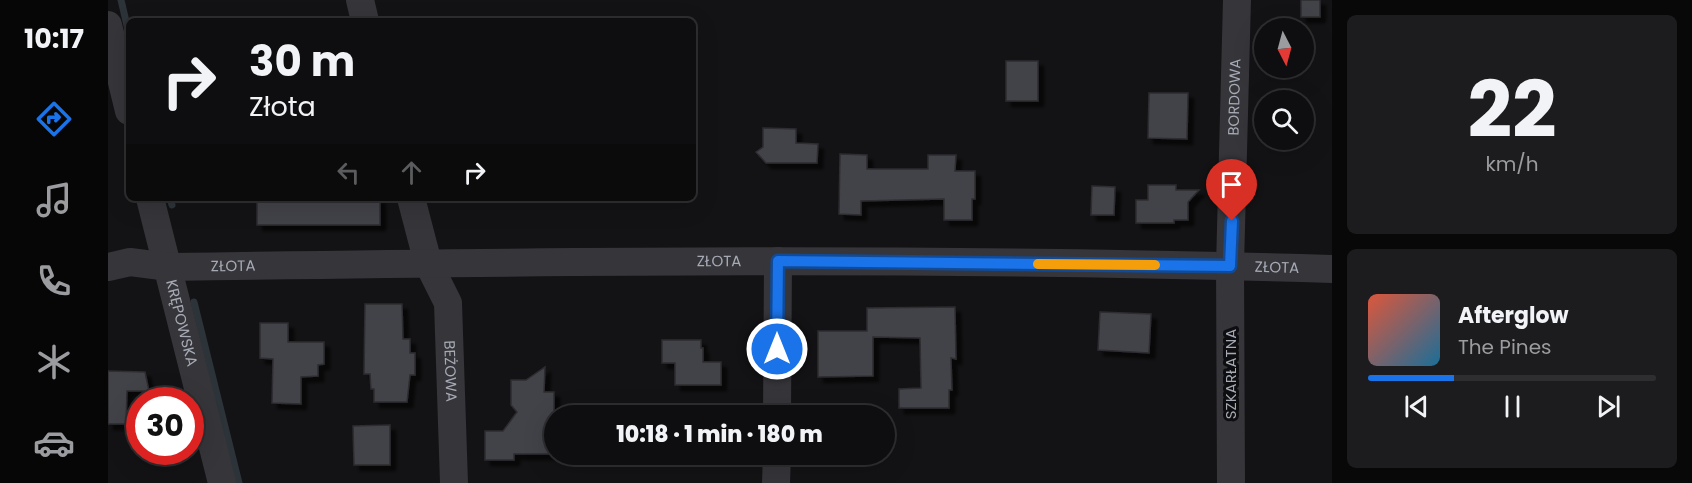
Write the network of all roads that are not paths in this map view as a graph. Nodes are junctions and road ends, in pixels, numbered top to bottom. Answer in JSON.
{"nodes":[{"id":1,"x":360,"y":0,"type":"edge"},
{"id":2,"x":1237,"y":0,"type":"edge"},
{"id":3,"x":364,"y":18,"type":"edge"},
{"id":4,"x":108,"y":25,"type":"edge"},
{"id":5,"x":126,"y":99,"type":"edge"},
{"id":6,"x":151,"y":201,"type":"edge"},
{"id":7,"x":412,"y":201,"type":"edge"},
{"id":8,"x":778,"y":261,"type":"junction"},
{"id":9,"x":428,"y":263,"type":"junction"},
{"id":10,"x":1230,"y":266,"type":"junction"},
{"id":11,"x":108,"y":267,"type":"edge"},
{"id":12,"x":169,"y":267,"type":"junction"},
{"id":13,"x":1332,"y":269,"type":"edge"},
{"id":14,"x":777,"y":405,"type":"edge"},
{"id":15,"x":777,"y":465,"type":"edge"},
{"id":16,"x":222,"y":483,"type":"edge"},
{"id":17,"x":454,"y":483,"type":"edge"},
{"id":18,"x":776,"y":483,"type":"edge"},
{"id":19,"x":1231,"y":483,"type":"edge"}],
"edges":[{"from":1,"to":3,"type":"street"},
{"from":2,"to":10,"type":"street","name":"BORDOWA"},
{"from":4,"to":5,"type":"street"},
{"from":6,"to":12,"type":"street","name":"KRĘPOWSKA"},
{"from":7,"to":9,"type":"street"},
{"from":8,"to":9,"type":"street","name":"ZŁOTA"},
{"from":8,"to":10,"type":"street","name":"ZŁOTA"},
{"from":8,"to":14,"type":"street"},
{"from":9,"to":12,"type":"street","name":"ZŁOTA"},
{"from":9,"to":17,"type":"street","name":"BEŻOWA"},
{"from":10,"to":13,"type":"street","name":"ZŁOTA"},
{"from":10,"to":19,"type":"street","name":"SZKARŁATNA"},
{"from":11,"to":12,"type":"street","name":"ZŁOTA"},
{"from":12,"to":16,"type":"street","name":"KRĘPOWSKA"},
{"from":15,"to":18,"type":"street"}]}
